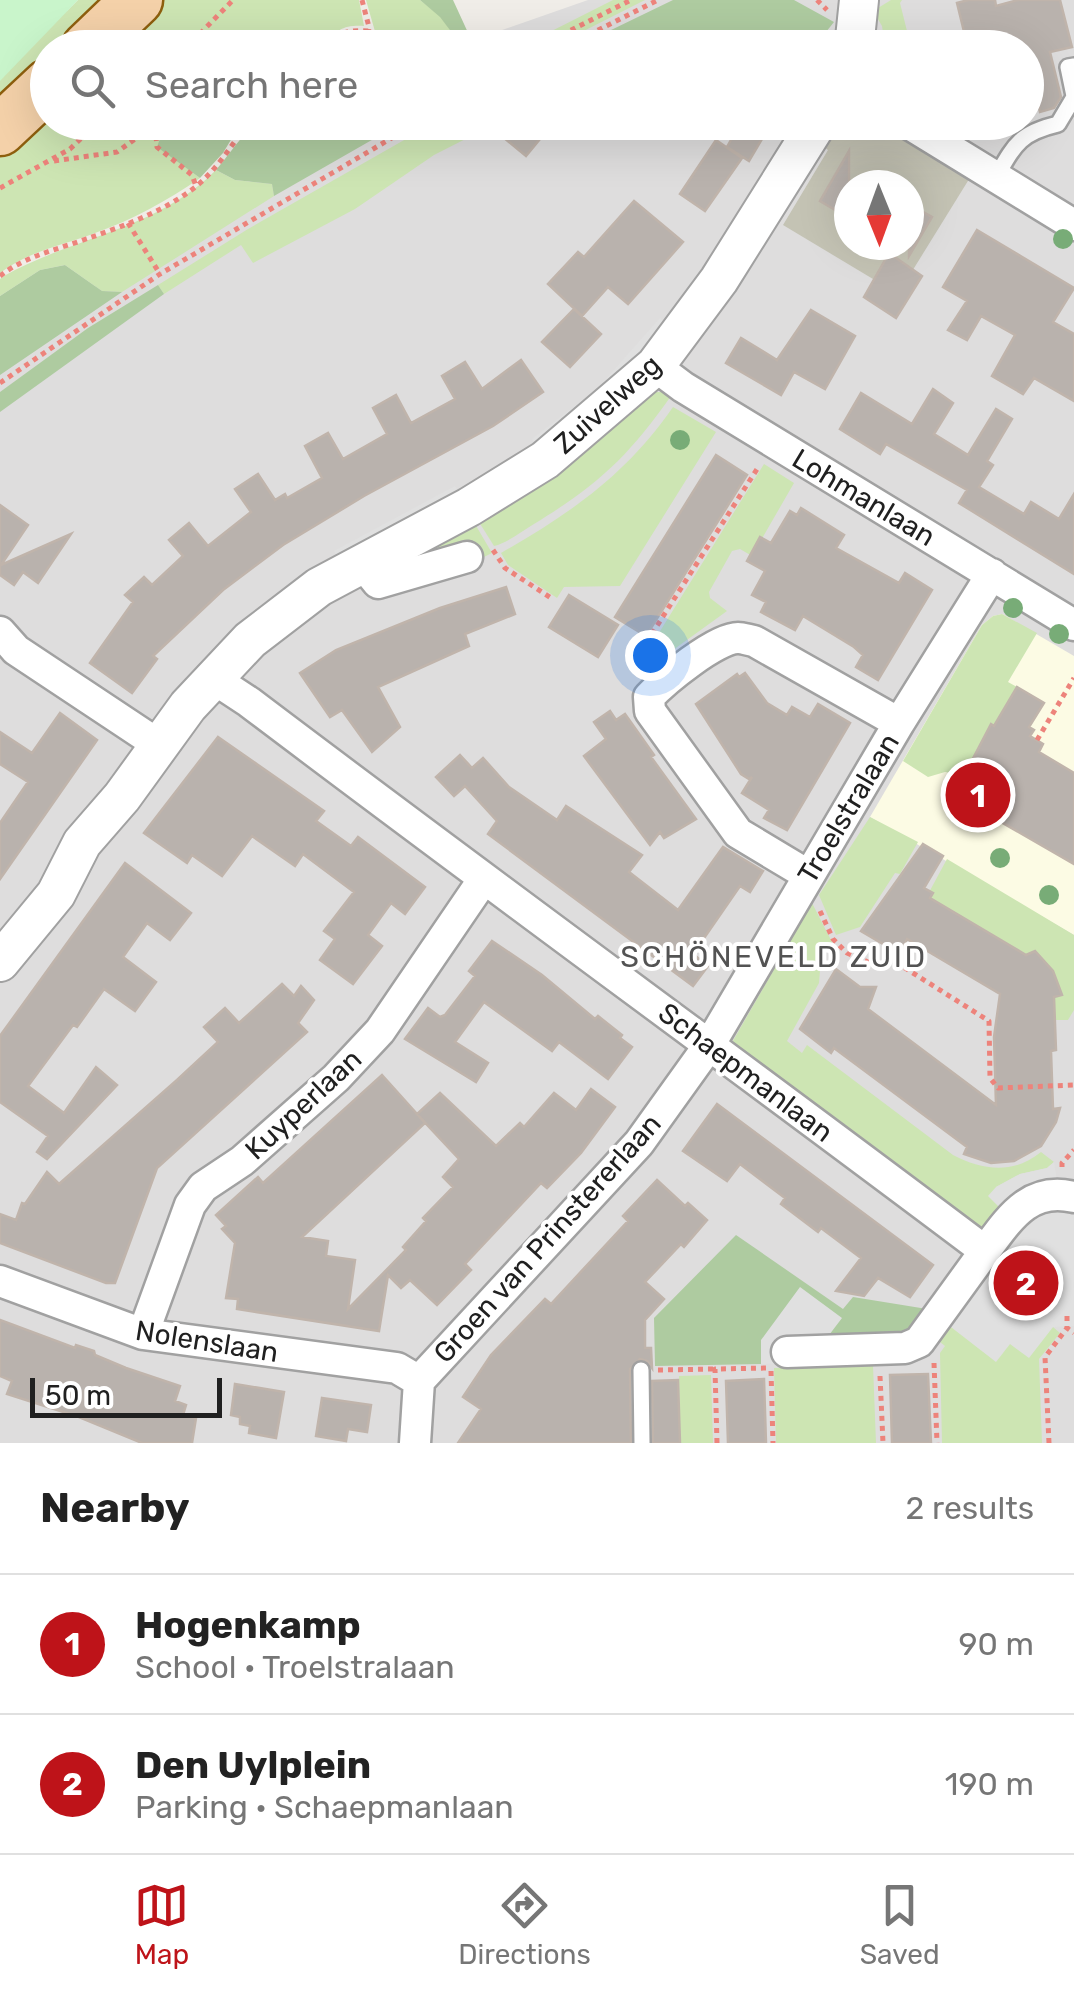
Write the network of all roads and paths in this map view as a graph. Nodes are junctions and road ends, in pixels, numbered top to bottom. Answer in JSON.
{"nodes":[{"id":1,"x":137,"y":0,"type":"edge"},
{"id":2,"x":234,"y":0,"type":"edge"},
{"id":3,"x":362,"y":0,"type":"edge"},
{"id":4,"x":631,"y":0,"type":"edge"},
{"id":5,"x":658,"y":0,"type":"edge"},
{"id":6,"x":859,"y":0,"type":"edge"},
{"id":7,"x":106,"y":30,"type":"edge"},
{"id":8,"x":204,"y":30,"type":"edge"},
{"id":9,"x":369,"y":30,"type":"edge"},
{"id":10,"x":571,"y":30,"type":"edge"},
{"id":11,"x":598,"y":30,"type":"edge"},
{"id":12,"x":856,"y":30,"type":"edge"},
{"id":13,"x":1074,"y":66,"type":"edge"},
{"id":14,"x":1074,"y":97,"type":"edge"},
{"id":15,"x":30,"y":102,"type":"edge"},
{"id":16,"x":1044,"y":127,"type":"edge"},
{"id":17,"x":0,"y":130,"type":"edge"},
{"id":18,"x":80,"y":140,"type":"edge"},
{"id":19,"x":134,"y":140,"type":"edge"},
{"id":20,"x":157,"y":140,"type":"edge"},
{"id":21,"x":236,"y":140,"type":"edge"},
{"id":22,"x":388,"y":140,"type":"edge"},
{"id":23,"x":807,"y":140,"type":"edge"},
{"id":24,"x":935,"y":140,"type":"edge"},
{"id":25,"x":1021,"y":140,"type":"edge"},
{"id":26,"x":49,"y":161,"type":"junction"},
{"id":27,"x":996,"y":177,"type":"junction"},
{"id":28,"x":196,"y":186,"type":"junction"},
{"id":29,"x":0,"y":188,"type":"edge"},
{"id":30,"x":128,"y":223,"type":"junction"},
{"id":31,"x":1074,"y":225,"type":"edge"},
{"id":32,"x":160,"y":274,"type":"junction"},
{"id":33,"x":0,"y":276,"type":"edge"},
{"id":34,"x":655,"y":366,"type":"junction"},
{"id":35,"x":0,"y":383,"type":"edge"},
{"id":36,"x":774,"y":442,"type":"junction"},
{"id":37,"x":470,"y":507,"type":"junction"},
{"id":38,"x":466,"y":557,"type":"dead end"},
{"id":39,"x":362,"y":562,"type":"junction"},
{"id":40,"x":992,"y":574,"type":"junction"},
{"id":41,"x":552,"y":598,"type":"dead end"},
{"id":42,"x":1074,"y":625,"type":"edge"},
{"id":43,"x":0,"y":632,"type":"edge"},
{"id":44,"x":646,"y":665,"type":"dead end"},
{"id":45,"x":212,"y":677,"type":"junction"},
{"id":46,"x":1074,"y":678,"type":"edge"},
{"id":47,"x":898,"y":722,"type":"junction"},
{"id":48,"x":1036,"y":740,"type":"dead end"},
{"id":49,"x":159,"y":745,"type":"junction"},
{"id":50,"x":808,"y":876,"type":"junction"},
{"id":51,"x":483,"y":880,"type":"junction"},
{"id":52,"x":0,"y":962,"type":"edge"},
{"id":53,"x":710,"y":1044,"type":"junction"},
{"id":54,"x":1074,"y":1085,"type":"edge"},
{"id":55,"x":1074,"y":1197,"type":"edge"},
{"id":56,"x":985,"y":1251,"type":"junction"},
{"id":57,"x":0,"y":1281,"type":"edge"},
{"id":58,"x":1067,"y":1316,"type":"dead end"},
{"id":59,"x":1067,"y":1328,"type":"junction"},
{"id":60,"x":1074,"y":1333,"type":"edge"},
{"id":61,"x":143,"y":1334,"type":"junction"},
{"id":62,"x":919,"y":1342,"type":"junction"},
{"id":63,"x":879,"y":1349,"type":"junction"},
{"id":64,"x":779,"y":1360,"type":"junction"},
{"id":65,"x":714,"y":1369,"type":"junction"},
{"id":66,"x":641,"y":1370,"type":"joint"},
{"id":67,"x":419,"y":1380,"type":"junction"},
{"id":68,"x":415,"y":1443,"type":"edge"},
{"id":69,"x":642,"y":1443,"type":"edge"},
{"id":70,"x":717,"y":1443,"type":"edge"},
{"id":71,"x":774,"y":1443,"type":"edge"},
{"id":72,"x":882,"y":1443,"type":"edge"},
{"id":73,"x":937,"y":1443,"type":"edge"},
{"id":74,"x":1049,"y":1443,"type":"edge"}],
"edges":[{"from":1,"to":7,"type":"main road"},
{"from":2,"to":8,"type":"path"},
{"from":3,"to":9,"type":"path"},
{"from":4,"to":10,"type":"path"},
{"from":5,"to":11,"type":"path"},
{"from":6,"to":12,"type":"street"},
{"from":13,"to":14,"type":"lane"},
{"from":14,"to":16,"type":"lane"},
{"from":15,"to":17,"type":"main road"},
{"from":18,"to":26,"type":"path"},
{"from":19,"to":26,"type":"path"},
{"from":20,"to":28,"type":"path"},
{"from":21,"to":28,"type":"path"},
{"from":22,"to":32,"type":"path"},
{"from":23,"to":34,"type":"street","name":"Zuivelweg"},
{"from":24,"to":27,"type":"street"},
{"from":25,"to":27,"type":"lane"},
{"from":26,"to":29,"type":"path"},
{"from":27,"to":31,"type":"street"},
{"from":28,"to":30,"type":"path"},
{"from":30,"to":32,"type":"path"},
{"from":30,"to":33,"type":"path"},
{"from":32,"to":35,"type":"path"},
{"from":34,"to":36,"type":"street","name":"Lohmanlaan"},
{"from":34,"to":37,"type":"street","name":"Zuivelweg"},
{"from":36,"to":40,"type":"street","name":"Lohmanlaan"},
{"from":36,"to":44,"type":"path"},
{"from":37,"to":39,"type":"street","name":"Zuivelweg"},
{"from":37,"to":41,"type":"path"},
{"from":38,"to":39,"type":"street"},
{"from":39,"to":45,"type":"street","name":"Zuivelweg"},
{"from":40,"to":42,"type":"street","name":"Lohmanlaan"},
{"from":40,"to":47,"type":"street","name":"Troelstralaan"},
{"from":43,"to":49,"type":"street"},
{"from":45,"to":49,"type":"street","name":"Zuivelweg"},
{"from":45,"to":51,"type":"street","name":"Schaepmanlaan"},
{"from":46,"to":48,"type":"path"},
{"from":47,"to":50,"type":"street","name":"Troelstralaan"},
{"from":47,"to":50,"type":"street"},
{"from":49,"to":52,"type":"street","name":"Zuivelweg"},
{"from":50,"to":53,"type":"street","name":"Troelstralaan"},
{"from":50,"to":54,"type":"path"},
{"from":51,"to":53,"type":"street","name":"Schaepmanlaan"},
{"from":51,"to":61,"type":"street","name":"Kuyperlaan"},
{"from":53,"to":56,"type":"street","name":"Schaepmanlaan"},
{"from":53,"to":67,"type":"street","name":"Groen van Prinstererlaan"},
{"from":55,"to":56,"type":"street"},
{"from":56,"to":62,"type":"street"},
{"from":57,"to":61,"type":"street","name":"Nolenslaan"},
{"from":58,"to":59,"type":"path"},
{"from":59,"to":60,"type":"path"},
{"from":59,"to":74,"type":"path"},
{"from":61,"to":67,"type":"street","name":"Nolenslaan"},
{"from":62,"to":63,"type":"street"},
{"from":62,"to":73,"type":"path"},
{"from":63,"to":64,"type":"street"},
{"from":63,"to":72,"type":"path"},
{"from":64,"to":65,"type":"path"},
{"from":64,"to":71,"type":"path"},
{"from":65,"to":66,"type":"path"},
{"from":65,"to":70,"type":"path"},
{"from":66,"to":69,"type":"lane"},
{"from":67,"to":68,"type":"street","name":"Groen van Prinstererlaan"}]}
